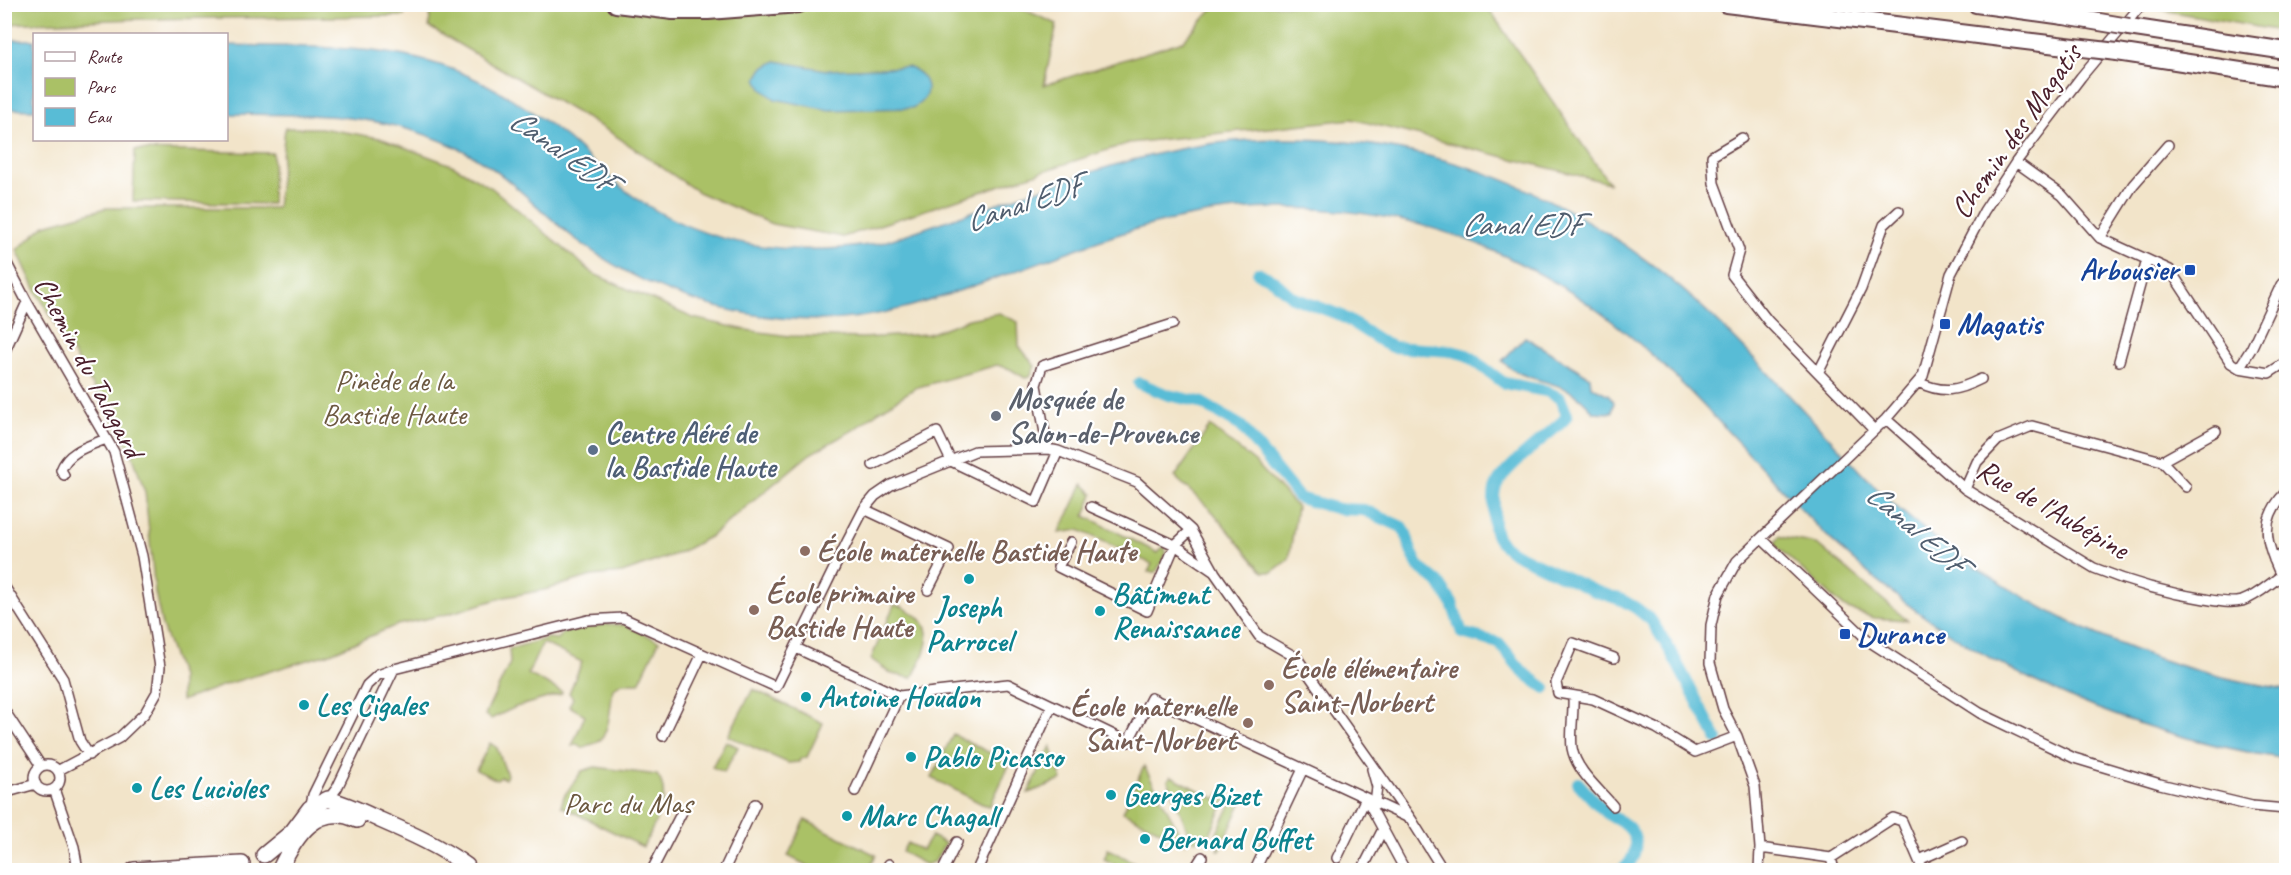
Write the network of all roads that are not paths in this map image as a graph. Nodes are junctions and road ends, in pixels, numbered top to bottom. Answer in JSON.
{"nodes":[{"id":1,"x":616,"y":4,"type":"edge"},
{"id":2,"x":799,"y":4,"type":"edge"},
{"id":3,"x":1726,"y":4,"type":"edge"},
{"id":4,"x":1976,"y":4,"type":"edge"},
{"id":5,"x":2142,"y":4,"type":"edge"},
{"id":6,"x":2286,"y":51,"type":"edge"},
{"id":7,"x":2286,"y":78,"type":"edge"},
{"id":8,"x":1742,"y":138,"type":"dead end"},
{"id":9,"x":2168,"y":145,"type":"dead end"},
{"id":10,"x":2016,"y":162,"type":"junction"},
{"id":11,"x":1899,"y":210,"type":"dead end"},
{"id":12,"x":2100,"y":238,"type":"junction"},
{"id":13,"x":4,"y":258,"type":"edge"},
{"id":14,"x":2147,"y":260,"type":"junction"},
{"id":15,"x":2286,"y":279,"type":"edge"},
{"id":16,"x":27,"y":302,"type":"junction"},
{"id":17,"x":1173,"y":324,"type":"dead end"},
{"id":18,"x":4,"y":352,"type":"edge"},
{"id":19,"x":2119,"y":362,"type":"dead end"},
{"id":20,"x":2286,"y":362,"type":"edge"},
{"id":21,"x":2239,"y":368,"type":"junction"},
{"id":22,"x":1819,"y":371,"type":"junction"},
{"id":23,"x":1980,"y":379,"type":"dead end"},
{"id":24,"x":1918,"y":382,"type":"junction"},
{"id":25,"x":1886,"y":419,"type":"junction"},
{"id":26,"x":1874,"y":430,"type":"junction"},
{"id":27,"x":2216,"y":431,"type":"dead end"},
{"id":28,"x":106,"y":439,"type":"junction"},
{"id":29,"x":1053,"y":450,"type":"junction"},
{"id":30,"x":951,"y":460,"type":"junction"},
{"id":31,"x":2162,"y":461,"type":"junction"},
{"id":32,"x":873,"y":465,"type":"dead end"},
{"id":33,"x":64,"y":475,"type":"dead end"},
{"id":34,"x":2187,"y":487,"type":"dead end"},
{"id":35,"x":1965,"y":489,"type":"junction"},
{"id":36,"x":2286,"y":492,"type":"edge"},
{"id":37,"x":1091,"y":507,"type":"dead end"},
{"id":38,"x":864,"y":509,"type":"junction"},
{"id":39,"x":1191,"y":530,"type":"junction"},
{"id":40,"x":1762,"y":538,"type":"junction"},
{"id":41,"x":1071,"y":542,"type":"dead end"},
{"id":42,"x":1175,"y":545,"type":"junction"},
{"id":43,"x":2286,"y":551,"type":"edge"},
{"id":44,"x":2274,"y":560,"type":"junction"},
{"id":45,"x":1215,"y":573,"type":"junction"},
{"id":46,"x":2284,"y":576,"type":"edge"},
{"id":47,"x":4,"y":586,"type":"edge"},
{"id":48,"x":928,"y":590,"type":"dead end"},
{"id":49,"x":796,"y":648,"type":"junction"},
{"id":50,"x":702,"y":654,"type":"junction"},
{"id":51,"x":1614,"y":658,"type":"dead end"},
{"id":52,"x":394,"y":669,"type":"junction"},
{"id":53,"x":900,"y":696,"type":"junction"},
{"id":54,"x":1573,"y":696,"type":"junction"},
{"id":55,"x":1052,"y":705,"type":"junction"},
{"id":56,"x":4,"y":710,"type":"edge"},
{"id":57,"x":663,"y":736,"type":"dead end"},
{"id":58,"x":1737,"y":736,"type":"junction"},
{"id":59,"x":89,"y":755,"type":"junction"},
{"id":60,"x":1371,"y":764,"type":"junction"},
{"id":61,"x":41,"y":766,"type":"junction"},
{"id":62,"x":1303,"y":769,"type":"junction"},
{"id":63,"x":59,"y":771,"type":"junction"},
{"id":64,"x":36,"y":784,"type":"junction"},
{"id":65,"x":54,"y":789,"type":"junction"},
{"id":66,"x":855,"y":790,"type":"dead end"},
{"id":67,"x":4,"y":792,"type":"edge"},
{"id":68,"x":328,"y":799,"type":"junction"},
{"id":69,"x":1370,"y":800,"type":"junction"},
{"id":70,"x":755,"y":804,"type":"dead end"},
{"id":71,"x":1613,"y":806,"type":"dead end"},
{"id":72,"x":310,"y":808,"type":"junction"},
{"id":73,"x":2286,"y":809,"type":"edge"},
{"id":74,"x":682,"y":812,"type":"dead end"},
{"id":75,"x":1411,"y":819,"type":"junction"},
{"id":76,"x":310,"y":825,"type":"junction"},
{"id":77,"x":1382,"y":831,"type":"junction"},
{"id":78,"x":1962,"y":841,"type":"dead end"},
{"id":79,"x":957,"y":842,"type":"dead end"},
{"id":80,"x":1760,"y":848,"type":"junction"},
{"id":81,"x":264,"y":855,"type":"junction"},
{"id":82,"x":1202,"y":857,"type":"dead end"},
{"id":83,"x":1337,"y":858,"type":"dead end"},
{"id":84,"x":1832,"y":858,"type":"junction"},
{"id":85,"x":1919,"y":860,"type":"junction"},
{"id":86,"x":240,"y":867,"type":"edge"},
{"id":87,"x":473,"y":868,"type":"edge"},
{"id":88,"x":1363,"y":868,"type":"dead end"},
{"id":89,"x":78,"y":870,"type":"edge"},
{"id":90,"x":134,"y":870,"type":"edge"},
{"id":91,"x":280,"y":870,"type":"edge"},
{"id":92,"x":652,"y":870,"type":"edge"},
{"id":93,"x":724,"y":870,"type":"edge"},
{"id":94,"x":943,"y":870,"type":"edge"},
{"id":95,"x":977,"y":870,"type":"edge"},
{"id":96,"x":1194,"y":870,"type":"edge"},
{"id":97,"x":1255,"y":870,"type":"edge"},
{"id":98,"x":1405,"y":870,"type":"edge"},
{"id":99,"x":1443,"y":870,"type":"edge"},
{"id":100,"x":1759,"y":870,"type":"edge"},
{"id":101,"x":1834,"y":870,"type":"edge"},
{"id":102,"x":1923,"y":870,"type":"edge"}],
"edges":[{"from":1,"to":2,"type":"highway"},
{"from":3,"to":7,"type":"highway","bridge":true},
{"from":4,"to":6,"type":"highway","bridge":true},
{"from":5,"to":10,"type":"street","name":"Chemin des Magatis"},
{"from":8,"to":22,"type":"street"},
{"from":9,"to":12,"type":"street"},
{"from":10,"to":12,"type":"street"},
{"from":10,"to":24,"type":"street","name":"Chemin des Magatis"},
{"from":11,"to":22,"type":"street"},
{"from":12,"to":14,"type":"street"},
{"from":13,"to":16,"type":"street","name":"Chemin du Talagard"},
{"from":14,"to":19,"type":"street"},
{"from":14,"to":21,"type":"street"},
{"from":15,"to":21,"type":"street"},
{"from":16,"to":18,"type":"street"},
{"from":16,"to":28,"type":"street","name":"Chemin du Talagard"},
{"from":17,"to":29,"type":"street"},
{"from":20,"to":21,"type":"street"},
{"from":22,"to":26,"type":"street"},
{"from":23,"to":24,"type":"street"},
{"from":24,"to":25,"type":"street","name":"Chemin des Magatis"},
{"from":25,"to":26,"type":"street","name":"Chemin des Magatis"},
{"from":25,"to":35,"type":"street","name":"Rue de l'Aubépine"},
{"from":26,"to":40,"type":"street","name":"Chemin des Magatis"},
{"from":27,"to":31,"type":"street"},
{"from":28,"to":33,"type":"street"},
{"from":28,"to":59,"type":"street","name":"Chemin du Talagard"},
{"from":29,"to":30,"type":"street"},
{"from":29,"to":30,"type":"street"},
{"from":29,"to":39,"type":"street"},
{"from":30,"to":32,"type":"street"},
{"from":30,"to":38,"type":"street"},
{"from":31,"to":34,"type":"street"},
{"from":31,"to":35,"type":"street"},
{"from":35,"to":46,"type":"street","name":"Rue de l'Aubépine"},
{"from":36,"to":44,"type":"street"},
{"from":37,"to":42,"type":"street"},
{"from":38,"to":48,"type":"street"},
{"from":38,"to":49,"type":"street"},
{"from":39,"to":42,"type":"street"},
{"from":39,"to":45,"type":"street"},
{"from":40,"to":58,"type":"street"},
{"from":40,"to":73,"type":"street"},
{"from":41,"to":42,"type":"street"},
{"from":42,"to":45,"type":"street"},
{"from":43,"to":44,"type":"street"},
{"from":44,"to":46,"type":"street"},
{"from":45,"to":60,"type":"street"},
{"from":47,"to":59,"type":"street"},
{"from":49,"to":50,"type":"street"},
{"from":49,"to":53,"type":"street"},
{"from":50,"to":52,"type":"street"},
{"from":50,"to":57,"type":"street"},
{"from":51,"to":54,"type":"street"},
{"from":52,"to":68,"type":"street"},
{"from":52,"to":72,"type":"street"},
{"from":53,"to":55,"type":"street"},
{"from":53,"to":66,"type":"street"},
{"from":54,"to":58,"type":"street"},
{"from":54,"to":71,"type":"street"},
{"from":55,"to":62,"type":"street"},
{"from":55,"to":95,"type":"street"},
{"from":56,"to":61,"type":"street"},
{"from":58,"to":80,"type":"street"},
{"from":59,"to":63,"type":"street","name":"Chemin du Talagard"},
{"from":60,"to":69,"type":"street"},
{"from":60,"to":75,"type":"street"},
{"from":61,"to":63,"type":"street"},
{"from":61,"to":64,"type":"street"},
{"from":62,"to":69,"type":"street"},
{"from":62,"to":97,"type":"street"},
{"from":63,"to":65,"type":"street"},
{"from":64,"to":65,"type":"street"},
{"from":64,"to":67,"type":"street"},
{"from":65,"to":89,"type":"street"},
{"from":68,"to":72,"type":"main road"},
{"from":68,"to":76,"type":"street"},
{"from":68,"to":87,"type":"main road"},
{"from":69,"to":75,"type":"street"},
{"from":69,"to":77,"type":"street"},
{"from":69,"to":83,"type":"street"},
{"from":70,"to":93,"type":"street"},
{"from":72,"to":81,"type":"main road"},
{"from":74,"to":92,"type":"street"},
{"from":75,"to":99,"type":"street"},
{"from":76,"to":87,"type":"main road"},
{"from":76,"to":91,"type":"main road"},
{"from":77,"to":88,"type":"street"},
{"from":77,"to":98,"type":"street"},
{"from":78,"to":85,"type":"street"},
{"from":79,"to":94,"type":"street"},
{"from":80,"to":84,"type":"street"},
{"from":80,"to":100,"type":"street"},
{"from":81,"to":86,"type":"main road"},
{"from":81,"to":91,"type":"main road"},
{"from":82,"to":96,"type":"street"},
{"from":84,"to":85,"type":"street"},
{"from":84,"to":101,"type":"street"},
{"from":85,"to":102,"type":"street"},
{"from":86,"to":90,"type":"main road"}]}
